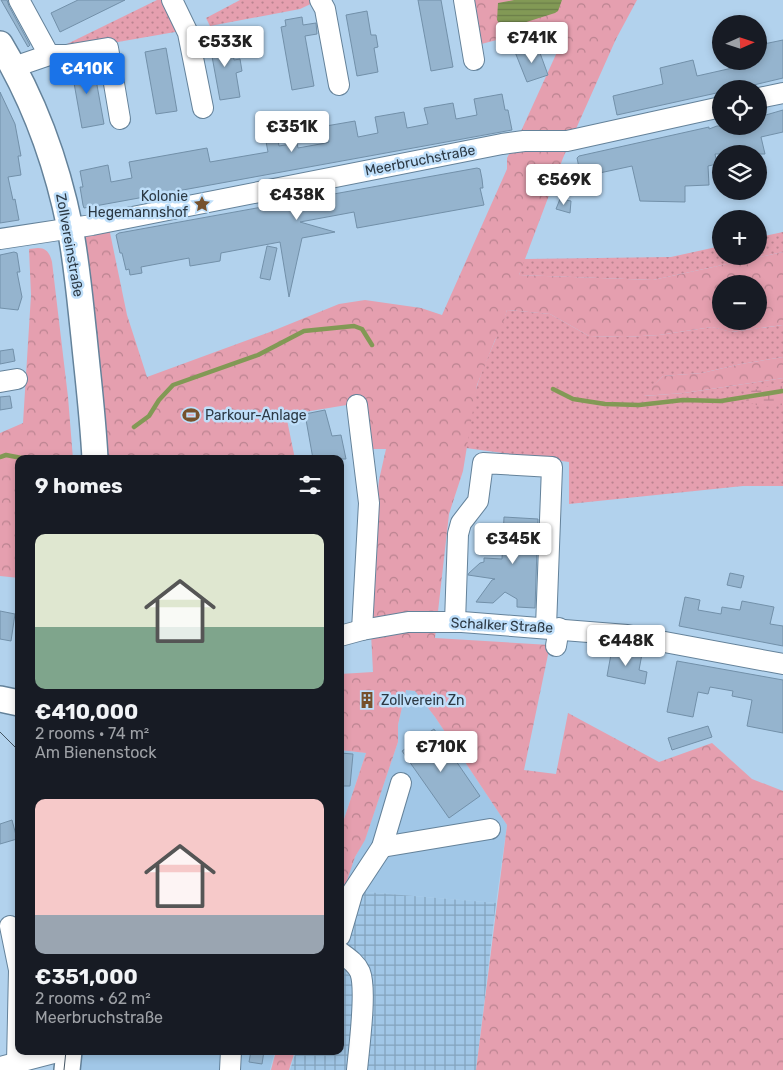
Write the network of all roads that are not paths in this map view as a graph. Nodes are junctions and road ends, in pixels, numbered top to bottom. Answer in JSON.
{"nodes":[{"id":1,"x":19,"y":0,"type":"edge"},
{"id":2,"x":172,"y":0,"type":"edge"},
{"id":3,"x":320,"y":0,"type":"edge"},
{"id":4,"x":464,"y":0,"type":"edge"},
{"id":5,"x":0,"y":44,"type":"edge"},
{"id":6,"x":49,"y":55,"type":"junction"},
{"id":7,"x":474,"y":60,"type":"dead end"},
{"id":8,"x":14,"y":67,"type":"junction"},
{"id":9,"x":339,"y":85,"type":"dead end"},
{"id":10,"x":783,"y":93,"type":"edge"},
{"id":11,"x":767,"y":96,"type":"edge"},
{"id":12,"x":203,"y":108,"type":"dead end"},
{"id":13,"x":712,"y":109,"type":"edge"},
{"id":14,"x":120,"y":119,"type":"dead end"},
{"id":15,"x":70,"y":228,"type":"junction"},
{"id":16,"x":0,"y":239,"type":"edge"},
{"id":17,"x":357,"y":405,"type":"dead end"},
{"id":18,"x":95,"y":455,"type":"edge"},
{"id":19,"x":455,"y":622,"type":"junction"},
{"id":20,"x":362,"y":630,"type":"junction"},
{"id":21,"x":554,"y":634,"type":"junction"},
{"id":22,"x":344,"y":635,"type":"edge"},
{"id":23,"x":783,"y":664,"type":"edge"},
{"id":24,"x":0,"y":684,"type":"edge"},
{"id":25,"x":15,"y":687,"type":"edge"},
{"id":26,"x":0,"y":699,"type":"edge"},
{"id":27,"x":15,"y":702,"type":"edge"},
{"id":28,"x":401,"y":783,"type":"dead end"},
{"id":29,"x":490,"y":829,"type":"dead end"},
{"id":30,"x":382,"y":847,"type":"junction"},
{"id":31,"x":344,"y":922,"type":"edge"},
{"id":32,"x":10,"y":926,"type":"dead end"},
{"id":33,"x":15,"y":950,"type":"edge"},
{"id":34,"x":344,"y":956,"type":"edge"},
{"id":35,"x":15,"y":1008,"type":"edge"},
{"id":36,"x":46,"y":1055,"type":"edge"},
{"id":37,"x":68,"y":1055,"type":"edge"},
{"id":38,"x":231,"y":1055,"type":"edge"},
{"id":39,"x":9,"y":1065,"type":"edge"},
{"id":40,"x":67,"y":1070,"type":"edge"},
{"id":41,"x":230,"y":1070,"type":"edge"},
{"id":42,"x":357,"y":1070,"type":"edge"}],
"edges":[{"from":1,"to":6,"type":"street"},
{"from":2,"to":12,"type":"street"},
{"from":3,"to":9,"type":"street"},
{"from":4,"to":7,"type":"street"},
{"from":5,"to":8,"type":"main road","name":"Zollvereinstraße"},
{"from":6,"to":8,"type":"street"},
{"from":6,"to":14,"type":"street"},
{"from":8,"to":15,"type":"main road","name":"Zollvereinstraße"},
{"from":10,"to":11,"type":"street"},
{"from":13,"to":15,"type":"street","name":"Meerbruchstraße"},
{"from":15,"to":16,"type":"street","name":"Meerbruchstraße"},
{"from":15,"to":18,"type":"main road","name":"Zollvereinstraße"},
{"from":17,"to":20,"type":"street"},
{"from":19,"to":20,"type":"street","name":"Schalker Straße"},
{"from":19,"to":21,"type":"street","name":"Schalker Straße"},
{"from":19,"to":21,"type":"street"},
{"from":20,"to":22,"type":"street","name":"Schalker Straße"},
{"from":21,"to":23,"type":"street","name":"Schalker Straße"},
{"from":24,"to":25,"type":"main road"},
{"from":26,"to":27,"type":"main road"},
{"from":28,"to":30,"type":"street"},
{"from":29,"to":30,"type":"street"},
{"from":30,"to":31,"type":"street"},
{"from":32,"to":33,"type":"street"},
{"from":34,"to":42,"type":"street"},
{"from":35,"to":39,"type":"street"},
{"from":36,"to":39,"type":"street"},
{"from":37,"to":40,"type":"main road"},
{"from":38,"to":41,"type":"street"}]}
